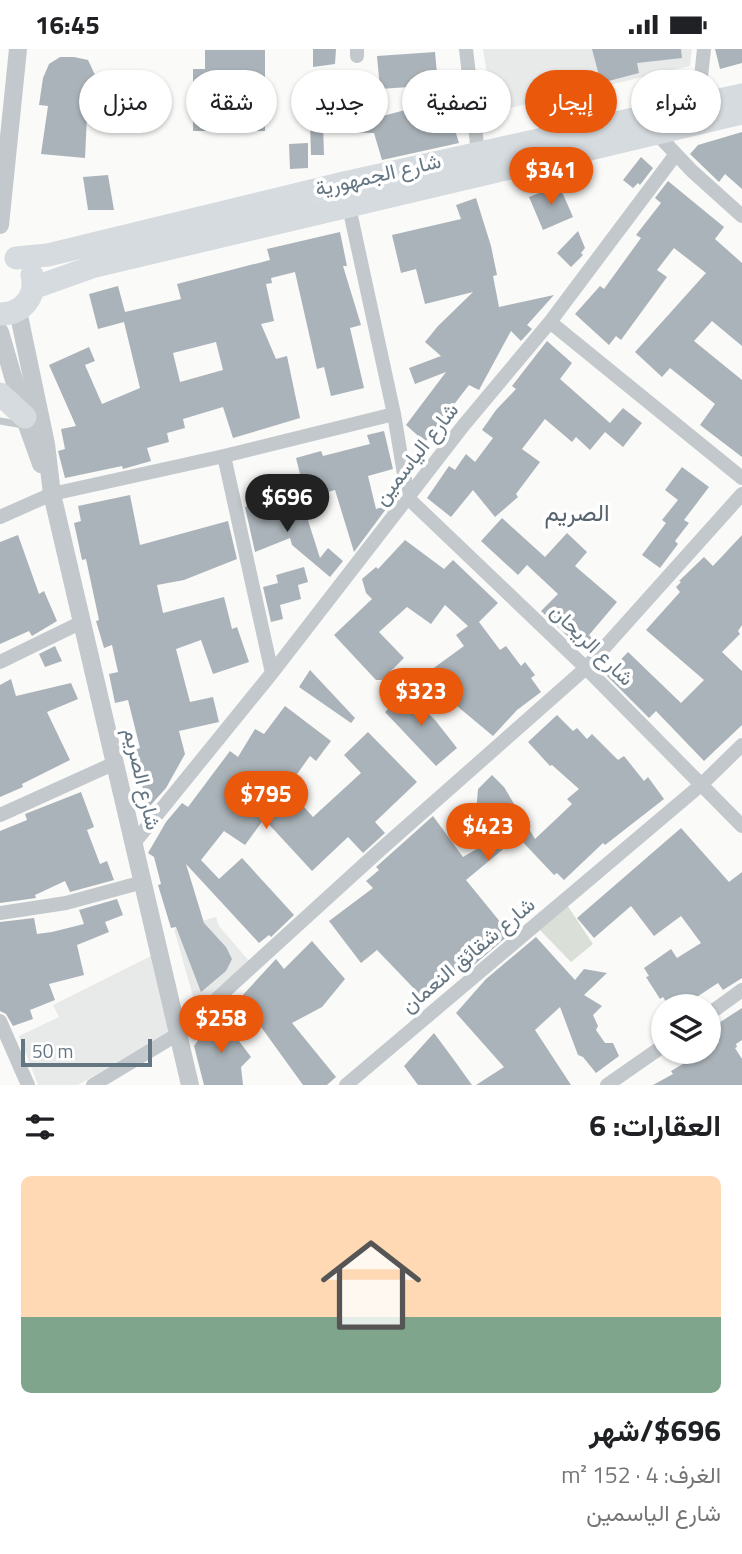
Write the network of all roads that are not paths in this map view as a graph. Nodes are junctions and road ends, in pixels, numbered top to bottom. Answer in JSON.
{"nodes":[{"id":1,"x":19,"y":49,"type":"edge"},
{"id":2,"x":466,"y":49,"type":"edge"},
{"id":3,"x":704,"y":49,"type":"edge"},
{"id":4,"x":702,"y":70,"type":"edge"},
{"id":5,"x":742,"y":95,"type":"edge"},
{"id":6,"x":721,"y":100,"type":"edge"},
{"id":7,"x":742,"y":113,"type":"edge"},
{"id":8,"x":721,"y":118,"type":"edge"},
{"id":9,"x":631,"y":119,"type":"edge"},
{"id":10,"x":656,"y":133,"type":"joint"},
{"id":11,"x":478,"y":152,"type":"junction"},
{"id":12,"x":676,"y":154,"type":"junction"},
{"id":13,"x":349,"y":207,"type":"junction"},
{"id":14,"x":742,"y":216,"type":"edge"},
{"id":15,"x":0,"y":225,"type":"edge"},
{"id":16,"x":8,"y":257,"type":"edge"},
{"id":17,"x":33,"y":288,"type":"junction"},
{"id":18,"x":9,"y":312,"type":"edge"},
{"id":19,"x":550,"y":322,"type":"junction"},
{"id":20,"x":0,"y":332,"type":"edge"},
{"id":21,"x":0,"y":394,"type":"edge"},
{"id":22,"x":394,"y":414,"type":"junction"},
{"id":23,"x":0,"y":421,"type":"edge"},
{"id":24,"x":26,"y":421,"type":"junction"},
{"id":25,"x":224,"y":456,"type":"junction"},
{"id":26,"x":742,"y":478,"type":"edge"},
{"id":27,"x":51,"y":489,"type":"junction"},
{"id":28,"x":742,"y":494,"type":"edge"},
{"id":29,"x":408,"y":498,"type":"junction"},
{"id":30,"x":0,"y":517,"type":"edge"},
{"id":31,"x":82,"y":622,"type":"junction"},
{"id":32,"x":0,"y":662,"type":"edge"},
{"id":33,"x":586,"y":668,"type":"junction"},
{"id":34,"x":272,"y":673,"type":"junction"},
{"id":35,"x":742,"y":745,"type":"edge"},
{"id":36,"x":115,"y":763,"type":"junction"},
{"id":37,"x":702,"y":784,"type":"junction"},
{"id":38,"x":0,"y":815,"type":"edge"},
{"id":39,"x":742,"y":826,"type":"edge"},
{"id":40,"x":134,"y":843,"type":"junction"},
{"id":41,"x":143,"y":882,"type":"junction"},
{"id":42,"x":0,"y":913,"type":"edge"},
{"id":43,"x":742,"y":990,"type":"edge"},
{"id":44,"x":721,"y":1005,"type":"edge"},
{"id":45,"x":0,"y":1021,"type":"edge"},
{"id":46,"x":178,"y":1034,"type":"junction"},
{"id":47,"x":651,"y":1054,"type":"edge"},
{"id":48,"x":28,"y":1085,"type":"edge"},
{"id":49,"x":93,"y":1085,"type":"edge"},
{"id":50,"x":190,"y":1085,"type":"edge"},
{"id":51,"x":346,"y":1085,"type":"edge"},
{"id":52,"x":607,"y":1085,"type":"edge"}],
"edges":[{"from":1,"to":15,"type":"street"},
{"from":2,"to":11,"type":"street"},
{"from":3,"to":4,"type":"street"},
{"from":5,"to":6,"type":"main road","name":"شارع الجمهورية"},
{"from":7,"to":8,"type":"main road","name":"شارع الجمهورية"},
{"from":9,"to":11,"type":"main road","name":"شارع الجمهورية"},
{"from":10,"to":12,"type":"street"},
{"from":10,"to":13,"type":"main road","name":"شارع الجمهورية"},
{"from":11,"to":16,"type":"main road","name":"شارع الجمهورية"},
{"from":12,"to":14,"type":"street"},
{"from":12,"to":19,"type":"street","name":"شارع الياسمين"},
{"from":13,"to":17,"type":"main road","name":"شارع الجمهورية"},
{"from":13,"to":22,"type":"street"},
{"from":16,"to":17,"type":"main road"},
{"from":17,"to":18,"type":"main road"},
{"from":18,"to":27,"type":"street","name":"شارع الصريم"},
{"from":19,"to":26,"type":"street"},
{"from":19,"to":29,"type":"street","name":"شارع الياسمين"},
{"from":20,"to":24,"type":"street","name":"شارع الصريم"},
{"from":21,"to":24,"type":"main road"},
{"from":22,"to":25,"type":"street"},
{"from":22,"to":29,"type":"street"},
{"from":23,"to":24,"type":"lane"},
{"from":24,"to":27,"type":"street","name":"شارع الصريم"},
{"from":25,"to":27,"type":"street"},
{"from":25,"to":34,"type":"street"},
{"from":27,"to":30,"type":"street"},
{"from":27,"to":31,"type":"street","name":"شارع الصريم"},
{"from":28,"to":33,"type":"street"},
{"from":29,"to":33,"type":"street","name":"شارع الريحان"},
{"from":29,"to":34,"type":"street","name":"شارع الياسمين"},
{"from":31,"to":32,"type":"street"},
{"from":31,"to":36,"type":"street","name":"شارع الصريم"},
{"from":33,"to":37,"type":"street","name":"شارع الريحان"},
{"from":33,"to":46,"type":"street"},
{"from":34,"to":40,"type":"street","name":"شارع الياسمين"},
{"from":35,"to":37,"type":"street","name":"شارع شقائق النعمان"},
{"from":36,"to":38,"type":"street"},
{"from":36,"to":40,"type":"street","name":"شارع الصريم"},
{"from":37,"to":39,"type":"street","name":"شارع الريحان"},
{"from":37,"to":51,"type":"street","name":"شارع شقائق النعمان"},
{"from":40,"to":41,"type":"street","name":"شارع الصريم"},
{"from":41,"to":42,"type":"street"},
{"from":41,"to":46,"type":"street","name":"شارع الصريم"},
{"from":43,"to":44,"type":"street"},
{"from":45,"to":48,"type":"street"},
{"from":46,"to":49,"type":"street"},
{"from":46,"to":50,"type":"street","name":"شارع الصريم"},
{"from":47,"to":52,"type":"street"}]}
